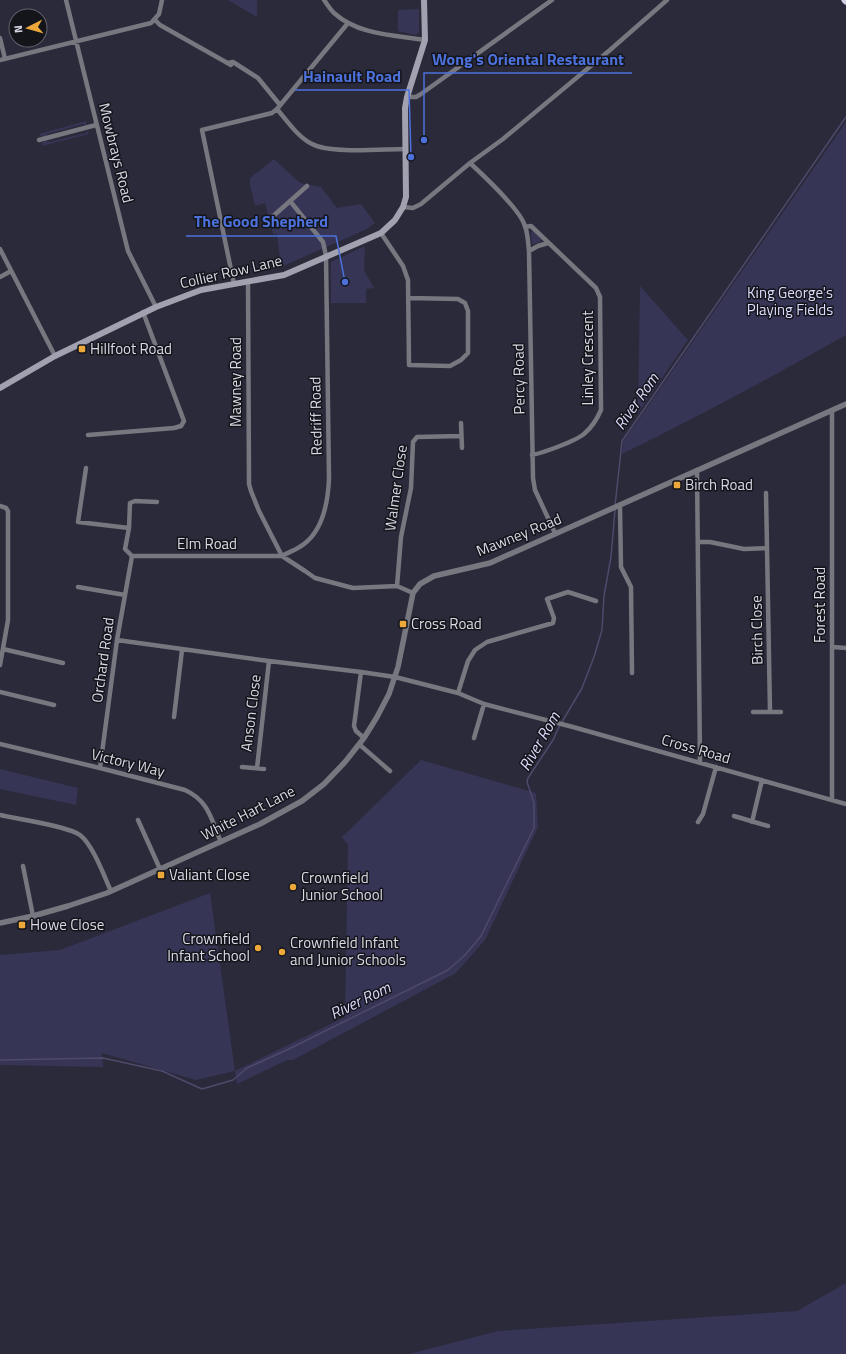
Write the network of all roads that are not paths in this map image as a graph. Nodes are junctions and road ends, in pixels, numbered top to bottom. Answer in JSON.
{"nodes":[{"id":1,"x":66,"y":0,"type":"edge"},
{"id":2,"x":162,"y":0,"type":"edge"},
{"id":3,"x":324,"y":0,"type":"edge"},
{"id":4,"x":424,"y":0,"type":"edge"},
{"id":5,"x":552,"y":0,"type":"edge"},
{"id":6,"x":667,"y":0,"type":"edge"},
{"id":7,"x":155,"y":20,"type":"junction"},
{"id":8,"x":348,"y":23,"type":"junction"},
{"id":9,"x":0,"y":38,"type":"edge"},
{"id":10,"x":425,"y":40,"type":"junction"},
{"id":11,"x":75,"y":42,"type":"junction"},
{"id":12,"x":3,"y":60,"type":"edge"},
{"id":13,"x":407,"y":97,"type":"junction"},
{"id":14,"x":278,"y":107,"type":"junction"},
{"id":15,"x":96,"y":125,"type":"junction"},
{"id":16,"x":39,"y":140,"type":"dead end"},
{"id":17,"x":405,"y":149,"type":"junction"},
{"id":18,"x":470,"y":162,"type":"junction"},
{"id":19,"x":307,"y":186,"type":"dead end"},
{"id":20,"x":290,"y":201,"type":"junction"},
{"id":21,"x":403,"y":207,"type":"junction"},
{"id":22,"x":271,"y":218,"type":"dead end"},
{"id":23,"x":526,"y":226,"type":"junction"},
{"id":24,"x":380,"y":233,"type":"junction"},
{"id":25,"x":548,"y":242,"type":"junction"},
{"id":26,"x":0,"y":249,"type":"edge"},
{"id":27,"x":529,"y":251,"type":"junction"},
{"id":28,"x":326,"y":256,"type":"junction"},
{"id":29,"x":11,"y":272,"type":"junction"},
{"id":30,"x":0,"y":277,"type":"edge"},
{"id":31,"x":248,"y":282,"type":"junction"},
{"id":32,"x":234,"y":284,"type":"junction"},
{"id":33,"x":409,"y":298,"type":"junction"},
{"id":34,"x":156,"y":306,"type":"junction"},
{"id":35,"x":143,"y":312,"type":"junction"},
{"id":36,"x":55,"y":356,"type":"junction"},
{"id":37,"x":0,"y":388,"type":"edge"},
{"id":38,"x":846,"y":404,"type":"edge"},
{"id":39,"x":832,"y":411,"type":"junction"},
{"id":40,"x":461,"y":423,"type":"dead end"},
{"id":41,"x":88,"y":435,"type":"dead end"},
{"id":42,"x":461,"y":436,"type":"junction"},
{"id":43,"x":462,"y":448,"type":"dead end"},
{"id":44,"x":532,"y":455,"type":"junction"},
{"id":45,"x":86,"y":468,"type":"dead end"},
{"id":46,"x":697,"y":470,"type":"junction"},
{"id":47,"x":766,"y":493,"type":"dead end"},
{"id":48,"x":157,"y":502,"type":"dead end"},
{"id":49,"x":618,"y":505,"type":"junction"},
{"id":50,"x":0,"y":506,"type":"edge"},
{"id":51,"x":129,"y":528,"type":"junction"},
{"id":52,"x":555,"y":533,"type":"junction"},
{"id":53,"x":698,"y":542,"type":"junction"},
{"id":54,"x":767,"y":548,"type":"junction"},
{"id":55,"x":132,"y":556,"type":"junction"},
{"id":56,"x":282,"y":556,"type":"junction"},
{"id":57,"x":396,"y":586,"type":"junction"},
{"id":58,"x":78,"y":587,"type":"dead end"},
{"id":59,"x":413,"y":593,"type":"junction"},
{"id":60,"x":125,"y":595,"type":"junction"},
{"id":61,"x":596,"y":601,"type":"dead end"},
{"id":62,"x":117,"y":640,"type":"junction"},
{"id":63,"x":832,"y":647,"type":"junction"},
{"id":64,"x":846,"y":648,"type":"edge"},
{"id":65,"x":3,"y":649,"type":"junction"},
{"id":66,"x":182,"y":650,"type":"junction"},
{"id":67,"x":269,"y":661,"type":"junction"},
{"id":68,"x":63,"y":663,"type":"dead end"},
{"id":69,"x":0,"y":665,"type":"edge"},
{"id":70,"x":361,"y":672,"type":"junction"},
{"id":71,"x":632,"y":673,"type":"dead end"},
{"id":72,"x":395,"y":677,"type":"junction"},
{"id":73,"x":0,"y":692,"type":"edge"},
{"id":74,"x":458,"y":693,"type":"junction"},
{"id":75,"x":484,"y":704,"type":"junction"},
{"id":76,"x":54,"y":705,"type":"dead end"},
{"id":77,"x":770,"y":711,"type":"junction"},
{"id":78,"x":754,"y":712,"type":"dead end"},
{"id":79,"x":781,"y":712,"type":"dead end"},
{"id":80,"x":174,"y":717,"type":"dead end"},
{"id":81,"x":364,"y":738,"type":"junction"},
{"id":82,"x":474,"y":738,"type":"dead end"},
{"id":83,"x":0,"y":744,"type":"edge"},
{"id":84,"x":360,"y":745,"type":"junction"},
{"id":85,"x":700,"y":763,"type":"junction"},
{"id":86,"x":242,"y":766,"type":"dead end"},
{"id":87,"x":716,"y":767,"type":"junction"},
{"id":88,"x":100,"y":768,"type":"junction"},
{"id":89,"x":257,"y":768,"type":"junction"},
{"id":90,"x":264,"y":769,"type":"dead end"},
{"id":91,"x":390,"y":771,"type":"dead end"},
{"id":92,"x":762,"y":780,"type":"junction"},
{"id":93,"x":832,"y":800,"type":"junction"},
{"id":94,"x":846,"y":804,"type":"edge"},
{"id":95,"x":0,"y":815,"type":"edge"},
{"id":96,"x":734,"y":816,"type":"dead end"},
{"id":97,"x":138,"y":820,"type":"dead end"},
{"id":98,"x":698,"y":822,"type":"dead end"},
{"id":99,"x":752,"y":822,"type":"junction"},
{"id":100,"x":768,"y":826,"type":"dead end"},
{"id":101,"x":221,"y":842,"type":"junction"},
{"id":102,"x":23,"y":866,"type":"dead end"},
{"id":103,"x":160,"y":869,"type":"junction"},
{"id":104,"x":111,"y":891,"type":"junction"},
{"id":105,"x":33,"y":916,"type":"junction"},
{"id":106,"x":0,"y":923,"type":"edge"}],
"edges":[{"from":1,"to":11,"type":"street","name":"Mowbrays Road"},
{"from":2,"to":7,"type":"street"},
{"from":3,"to":8,"type":"street"},
{"from":4,"to":10,"type":"main road","name":"Collier Row Lane"},
{"from":5,"to":13,"type":"street"},
{"from":6,"to":18,"type":"street"},
{"from":7,"to":11,"type":"street"},
{"from":7,"to":14,"type":"street"},
{"from":8,"to":10,"type":"street"},
{"from":8,"to":14,"type":"street"},
{"from":9,"to":12,"type":"street"},
{"from":10,"to":13,"type":"main road","name":"Collier Row Lane"},
{"from":11,"to":12,"type":"street"},
{"from":11,"to":15,"type":"street","name":"Mowbrays Road"},
{"from":13,"to":17,"type":"main road","name":"Collier Row Lane"},
{"from":14,"to":17,"type":"street"},
{"from":14,"to":32,"type":"street"},
{"from":15,"to":16,"type":"street"},
{"from":15,"to":34,"type":"street","name":"Mowbrays Road"},
{"from":17,"to":21,"type":"main road","name":"Collier Row Lane"},
{"from":18,"to":21,"type":"street"},
{"from":18,"to":23,"type":"street","name":"Percy Road"},
{"from":19,"to":20,"type":"street"},
{"from":20,"to":22,"type":"street"},
{"from":20,"to":28,"type":"street","name":"Redriff Road"},
{"from":21,"to":24,"type":"main road","name":"Collier Row Lane"},
{"from":23,"to":25,"type":"street","name":"Linley Crescent"},
{"from":23,"to":27,"type":"street","name":"Percy Road"},
{"from":24,"to":28,"type":"main road","name":"Collier Row Lane"},
{"from":24,"to":33,"type":"street"},
{"from":25,"to":27,"type":"street"},
{"from":25,"to":44,"type":"street","name":"Linley Crescent"},
{"from":26,"to":29,"type":"street"},
{"from":27,"to":44,"type":"street","name":"Percy Road"},
{"from":28,"to":31,"type":"main road","name":"Collier Row Lane"},
{"from":28,"to":56,"type":"street","name":"Redriff Road"},
{"from":29,"to":30,"type":"street"},
{"from":29,"to":36,"type":"street"},
{"from":31,"to":32,"type":"main road","name":"Collier Row Lane"},
{"from":31,"to":56,"type":"street","name":"Mawney Road"},
{"from":32,"to":34,"type":"main road","name":"Collier Row Lane"},
{"from":33,"to":33,"type":"street"},
{"from":34,"to":35,"type":"main road","name":"Collier Row Lane"},
{"from":35,"to":36,"type":"main road","name":"Collier Row Lane"},
{"from":35,"to":41,"type":"street"},
{"from":36,"to":37,"type":"main road","name":"Collier Row Lane"},
{"from":38,"to":39,"type":"street","name":"Mawney Road"},
{"from":39,"to":46,"type":"street","name":"Mawney Road"},
{"from":39,"to":63,"type":"street","name":"Forest Road"},
{"from":40,"to":42,"type":"street"},
{"from":42,"to":43,"type":"street"},
{"from":42,"to":57,"type":"street","name":"Walmer Close"},
{"from":44,"to":52,"type":"street","name":"Percy Road"},
{"from":45,"to":51,"type":"street"},
{"from":46,"to":49,"type":"street","name":"Mawney Road"},
{"from":46,"to":53,"type":"street"},
{"from":47,"to":54,"type":"street","name":"Birch Close"},
{"from":48,"to":51,"type":"street"},
{"from":49,"to":52,"type":"street","name":"Mawney Road"},
{"from":49,"to":71,"type":"street"},
{"from":50,"to":65,"type":"street"},
{"from":51,"to":55,"type":"street"},
{"from":52,"to":59,"type":"street","name":"Mawney Road"},
{"from":53,"to":54,"type":"street"},
{"from":53,"to":85,"type":"street"},
{"from":54,"to":77,"type":"street","name":"Birch Close"},
{"from":55,"to":56,"type":"street","name":"Elm Road"},
{"from":55,"to":60,"type":"street","name":"Orchard Road"},
{"from":56,"to":57,"type":"street","name":"Mawney Road"},
{"from":57,"to":59,"type":"street","name":"Mawney Road"},
{"from":58,"to":60,"type":"street"},
{"from":59,"to":72,"type":"street","name":"White Hart Lane"},
{"from":60,"to":62,"type":"street","name":"Orchard Road"},
{"from":61,"to":74,"type":"street"},
{"from":62,"to":66,"type":"street","name":"Cross Road"},
{"from":62,"to":88,"type":"street","name":"Orchard Road"},
{"from":63,"to":64,"type":"street"},
{"from":63,"to":93,"type":"street","name":"Forest Road"},
{"from":65,"to":68,"type":"street"},
{"from":65,"to":69,"type":"street"},
{"from":66,"to":67,"type":"street","name":"Cross Road"},
{"from":66,"to":80,"type":"street"},
{"from":67,"to":70,"type":"street","name":"Cross Road"},
{"from":67,"to":89,"type":"street","name":"Anson Close"},
{"from":70,"to":72,"type":"street","name":"Cross Road"},
{"from":70,"to":81,"type":"street"},
{"from":72,"to":74,"type":"street","name":"Cross Road"},
{"from":72,"to":81,"type":"street","name":"White Hart Lane"},
{"from":73,"to":76,"type":"street"},
{"from":74,"to":75,"type":"street","name":"Cross Road"},
{"from":75,"to":82,"type":"street"},
{"from":75,"to":85,"type":"street","name":"Cross Road"},
{"from":77,"to":78,"type":"street"},
{"from":77,"to":79,"type":"street"},
{"from":81,"to":84,"type":"street","name":"White Hart Lane"},
{"from":83,"to":88,"type":"street","name":"Victory Way"},
{"from":84,"to":91,"type":"street"},
{"from":84,"to":101,"type":"street","name":"White Hart Lane"},
{"from":85,"to":87,"type":"street","name":"Cross Road"},
{"from":86,"to":89,"type":"street","name":"Anson Close"},
{"from":87,"to":92,"type":"street","name":"Cross Road"},
{"from":87,"to":98,"type":"street"},
{"from":88,"to":101,"type":"street","name":"Victory Way"},
{"from":89,"to":90,"type":"street","name":"Anson Close"},
{"from":92,"to":93,"type":"street","name":"Cross Road"},
{"from":92,"to":99,"type":"street"},
{"from":93,"to":94,"type":"street","name":"Cross Road"},
{"from":95,"to":104,"type":"street"},
{"from":96,"to":99,"type":"street"},
{"from":97,"to":103,"type":"street"},
{"from":99,"to":100,"type":"street"},
{"from":101,"to":103,"type":"street","name":"White Hart Lane"},
{"from":102,"to":105,"type":"street"},
{"from":103,"to":104,"type":"street","name":"White Hart Lane"},
{"from":104,"to":105,"type":"street","name":"White Hart Lane"},
{"from":105,"to":106,"type":"street","name":"White Hart Lane"}]}
